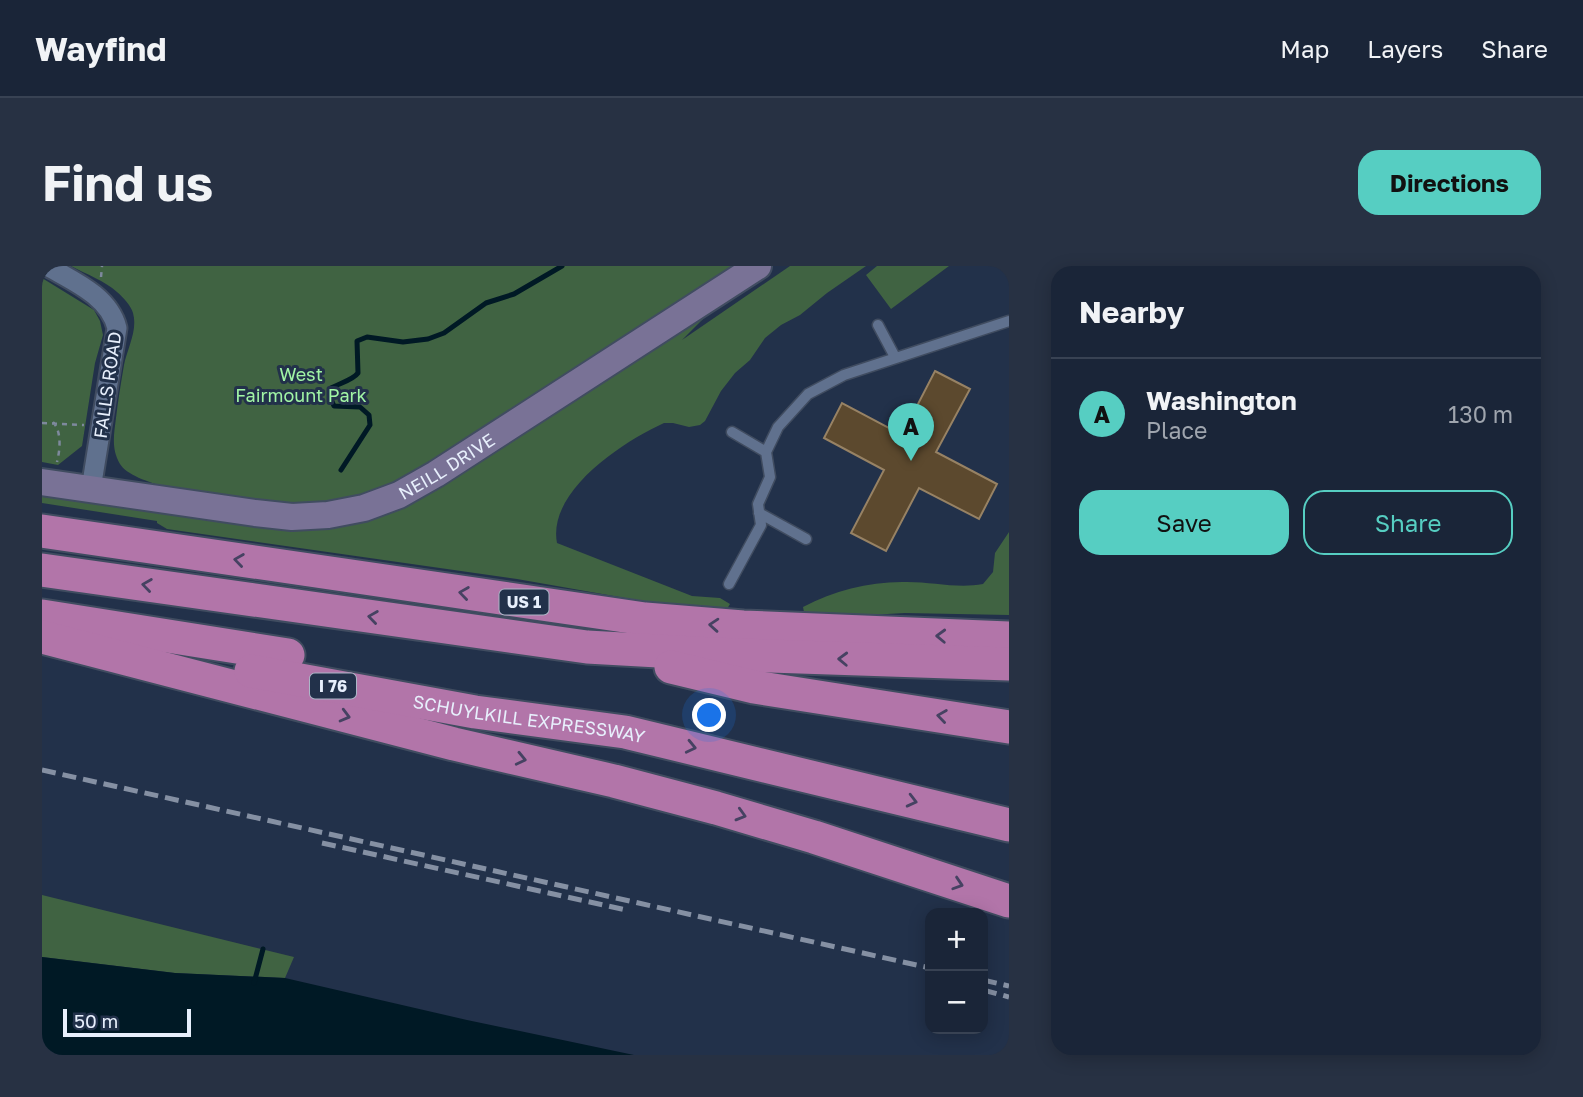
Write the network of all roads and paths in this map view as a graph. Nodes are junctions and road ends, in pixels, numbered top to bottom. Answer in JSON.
{"nodes":[{"id":1,"x":47,"y":266,"type":"edge"},
{"id":2,"x":758,"y":266,"type":"edge"},
{"id":3,"x":1009,"y":321,"type":"edge"},
{"id":4,"x":878,"y":326,"type":"dead end"},
{"id":5,"x":895,"y":358,"type":"junction"},
{"id":6,"x":53,"y":422,"type":"junction"},
{"id":7,"x":42,"y":423,"type":"edge"},
{"id":8,"x":101,"y":427,"type":"junction"},
{"id":9,"x":732,"y":432,"type":"dead end"},
{"id":10,"x":766,"y":452,"type":"junction"},
{"id":11,"x":47,"y":483,"type":"edge"},
{"id":12,"x":91,"y":489,"type":"junction"},
{"id":13,"x":759,"y":513,"type":"junction"},
{"id":14,"x":42,"y":531,"type":"edge"},
{"id":15,"x":806,"y":539,"type":"dead end"},
{"id":16,"x":42,"y":570,"type":"edge"},
{"id":17,"x":729,"y":584,"type":"dead end"},
{"id":18,"x":42,"y":616,"type":"edge"},
{"id":19,"x":42,"y":637,"type":"edge"},
{"id":20,"x":1009,"y":638,"type":"edge"},
{"id":21,"x":587,"y":646,"type":"junction"},
{"id":22,"x":1009,"y":664,"type":"edge"},
{"id":23,"x":1009,"y":727,"type":"edge"},
{"id":24,"x":625,"y":732,"type":"junction"},
{"id":25,"x":1009,"y":825,"type":"edge"},
{"id":26,"x":1009,"y":901,"type":"edge"}],
"edges":[{"from":1,"to":8,"type":"street","name":"FALLS ROAD"},
{"from":2,"to":12,"type":"main road","name":"NEILL DRIVE"},
{"from":3,"to":5,"type":"lane"},
{"from":4,"to":5,"type":"lane"},
{"from":5,"to":10,"type":"lane"},
{"from":6,"to":7,"type":"path"},
{"from":6,"to":8,"type":"path"},
{"from":6,"to":11,"type":"path"},
{"from":8,"to":12,"type":"street","name":"FALLS ROAD"},
{"from":9,"to":10,"type":"lane"},
{"from":10,"to":13,"type":"lane"},
{"from":11,"to":12,"type":"main road"},
{"from":13,"to":15,"type":"lane"},
{"from":13,"to":17,"type":"lane"},
{"from":20,"to":14,"type":"highway","number":"US 1","one_way":true},
{"from":21,"to":16,"type":"highway","one_way":true},
{"from":18,"to":24,"type":"highway"},
{"from":19,"to":24,"type":"highway","name":"SCHUYLKILL EXPRESSWAY","number":"I 76"},
{"from":19,"to":26,"type":"highway","one_way":true},
{"from":22,"to":21,"type":"highway","one_way":true},
{"from":23,"to":21,"type":"highway","one_way":true},
{"from":24,"to":25,"type":"highway","name":"SCHUYLKILL EXPRESSWAY","number":"I 76","one_way":true}]}
